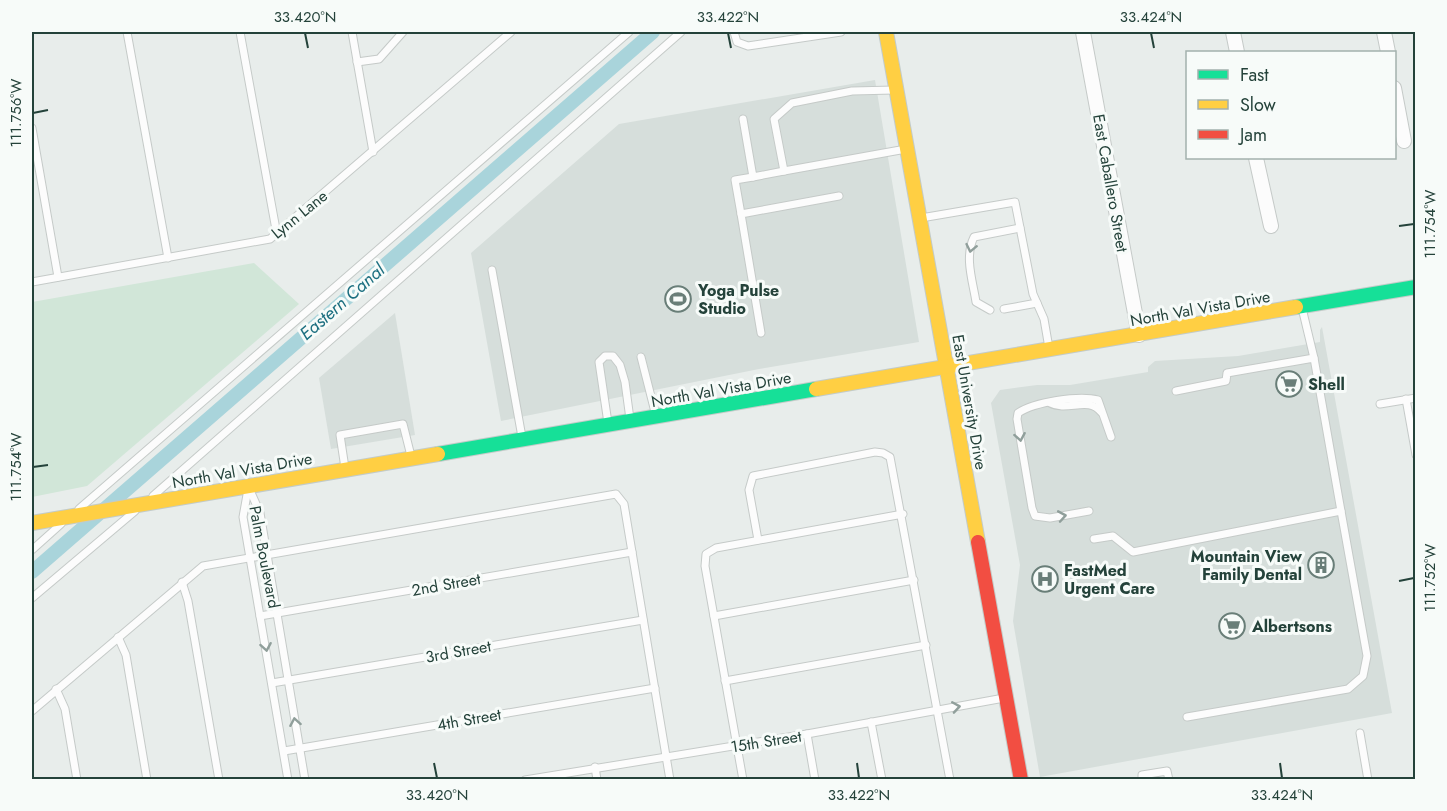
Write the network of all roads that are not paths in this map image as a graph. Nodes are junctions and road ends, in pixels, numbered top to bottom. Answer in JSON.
{"nodes":[{"id":1,"x":127,"y":32,"type":"edge"},
{"id":2,"x":240,"y":32,"type":"edge"},
{"id":3,"x":352,"y":32,"type":"edge"},
{"id":4,"x":403,"y":32,"type":"edge"},
{"id":5,"x":511,"y":32,"type":"edge"},
{"id":6,"x":629,"y":32,"type":"edge"},
{"id":7,"x":681,"y":32,"type":"edge"},
{"id":8,"x":734,"y":32,"type":"edge"},
{"id":9,"x":841,"y":32,"type":"edge"},
{"id":10,"x":886,"y":32,"type":"edge"},
{"id":11,"x":1083,"y":32,"type":"edge"},
{"id":12,"x":1233,"y":32,"type":"edge"},
{"id":13,"x":1384,"y":32,"type":"edge"},
{"id":14,"x":1237,"y":51,"type":"edge"},
{"id":15,"x":1388,"y":51,"type":"edge"},
{"id":16,"x":357,"y":62,"type":"junction"},
{"id":17,"x":897,"y":90,"type":"junction"},
{"id":18,"x":1396,"y":94,"type":"edge"},
{"id":19,"x":743,"y":119,"type":"dead end"},
{"id":20,"x":32,"y":128,"type":"edge"},
{"id":21,"x":1404,"y":141,"type":"dead end"},
{"id":22,"x":907,"y":148,"type":"junction"},
{"id":23,"x":373,"y":152,"type":"junction"},
{"id":24,"x":1256,"y":159,"type":"edge"},
{"id":25,"x":784,"y":171,"type":"junction"},
{"id":26,"x":753,"y":177,"type":"junction"},
{"id":27,"x":839,"y":196,"type":"dead end"},
{"id":28,"x":741,"y":214,"type":"junction"},
{"id":29,"x":921,"y":218,"type":"junction"},
{"id":30,"x":1271,"y":226,"type":"dead end"},
{"id":31,"x":1020,"y":228,"type":"junction"},
{"id":32,"x":277,"y":235,"type":"junction"},
{"id":33,"x":168,"y":258,"type":"junction"},
{"id":34,"x":492,"y":270,"type":"dead end"},
{"id":35,"x":58,"y":277,"type":"junction"},
{"id":36,"x":32,"y":282,"type":"edge"},
{"id":37,"x":1416,"y":287,"type":"edge"},
{"id":38,"x":1036,"y":303,"type":"junction"},
{"id":39,"x":1302,"y":307,"type":"junction"},
{"id":40,"x":1004,"y":309,"type":"dead end"},
{"id":41,"x":990,"y":310,"type":"dead end"},
{"id":42,"x":761,"y":333,"type":"dead end"},
{"id":43,"x":1139,"y":335,"type":"junction"},
{"id":44,"x":1049,"y":351,"type":"junction"},
{"id":45,"x":641,"y":357,"type":"dead end"},
{"id":46,"x":1314,"y":358,"type":"junction"},
{"id":47,"x":947,"y":368,"type":"junction"},
{"id":48,"x":1176,"y":391,"type":"dead end"},
{"id":49,"x":1416,"y":398,"type":"edge"},
{"id":50,"x":1406,"y":399,"type":"junction"},
{"id":51,"x":1380,"y":404,"type":"dead end"},
{"id":52,"x":656,"y":417,"type":"junction"},
{"id":53,"x":630,"y":422,"type":"junction"},
{"id":54,"x":608,"y":425,"type":"junction"},
{"id":55,"x":1111,"y":437,"type":"dead end"},
{"id":56,"x":523,"y":440,"type":"junction"},
{"id":57,"x":1416,"y":456,"type":"edge"},
{"id":58,"x":411,"y":458,"type":"junction"},
{"id":59,"x":345,"y":470,"type":"junction"},
{"id":60,"x":248,"y":486,"type":"junction"},
{"id":61,"x":143,"y":504,"type":"junction"},
{"id":62,"x":1089,"y":511,"type":"dead end"},
{"id":63,"x":1341,"y":511,"type":"junction"},
{"id":64,"x":903,"y":514,"type":"junction"},
{"id":65,"x":72,"y":516,"type":"junction"},
{"id":66,"x":32,"y":523,"type":"edge"},
{"id":67,"x":1094,"y":539,"type":"dead end"},
{"id":68,"x":758,"y":540,"type":"junction"},
{"id":69,"x":32,"y":550,"type":"edge"},
{"id":70,"x":632,"y":552,"type":"junction"},
{"id":71,"x":266,"y":553,"type":"junction"},
{"id":72,"x":250,"y":556,"type":"junction"},
{"id":73,"x":914,"y":580,"type":"junction"},
{"id":74,"x":182,"y":582,"type":"junction"},
{"id":75,"x":32,"y":598,"type":"edge"},
{"id":76,"x":276,"y":613,"type":"junction"},
{"id":77,"x":260,"y":616,"type":"junction"},
{"id":78,"x":714,"y":616,"type":"junction"},
{"id":79,"x":643,"y":620,"type":"junction"},
{"id":80,"x":118,"y":637,"type":"junction"},
{"id":81,"x":926,"y":645,"type":"junction"},
{"id":82,"x":288,"y":680,"type":"junction"},
{"id":83,"x":725,"y":681,"type":"junction"},
{"id":84,"x":272,"y":683,"type":"junction"},
{"id":85,"x":655,"y":688,"type":"junction"},
{"id":86,"x":56,"y":689,"type":"junction"},
{"id":87,"x":1006,"y":698,"type":"junction"},
{"id":88,"x":32,"y":711,"type":"edge"},
{"id":89,"x":938,"y":711,"type":"junction"},
{"id":90,"x":1187,"y":717,"type":"dead end"},
{"id":91,"x":871,"y":722,"type":"junction"},
{"id":92,"x":1360,"y":733,"type":"dead end"},
{"id":93,"x":807,"y":734,"type":"junction"},
{"id":94,"x":737,"y":746,"type":"junction"},
{"id":95,"x":299,"y":748,"type":"junction"},
{"id":96,"x":284,"y":751,"type":"junction"},
{"id":97,"x":667,"y":757,"type":"junction"},
{"id":98,"x":595,"y":767,"type":"junction"},
{"id":99,"x":77,"y":780,"type":"edge"},
{"id":100,"x":147,"y":780,"type":"edge"},
{"id":101,"x":219,"y":780,"type":"edge"},
{"id":102,"x":288,"y":780,"type":"edge"},
{"id":103,"x":304,"y":780,"type":"edge"},
{"id":104,"x":525,"y":780,"type":"edge"},
{"id":105,"x":597,"y":780,"type":"edge"},
{"id":106,"x":670,"y":780,"type":"edge"},
{"id":107,"x":743,"y":780,"type":"edge"},
{"id":108,"x":815,"y":780,"type":"edge"},
{"id":109,"x":882,"y":780,"type":"edge"},
{"id":110,"x":950,"y":780,"type":"edge"},
{"id":111,"x":1021,"y":780,"type":"edge"},
{"id":112,"x":1142,"y":780,"type":"edge"},
{"id":113,"x":1169,"y":780,"type":"edge"},
{"id":114,"x":1368,"y":780,"type":"edge"}],
"edges":[{"from":1,"to":33,"type":"lane"},
{"from":2,"to":32,"type":"lane"},
{"from":3,"to":16,"type":"lane"},
{"from":4,"to":16,"type":"lane"},
{"from":5,"to":23,"type":"lane","name":"Lynn Lane"},
{"from":6,"to":65,"type":"lane"},
{"from":7,"to":61,"type":"lane"},
{"from":8,"to":9,"type":"lane"},
{"from":10,"to":17,"type":"main road","name":"East University Drive"},
{"from":11,"to":43,"type":"street","name":"East Caballero Street"},
{"from":12,"to":14,"type":"street"},
{"from":13,"to":15,"type":"street"},
{"from":16,"to":23,"type":"lane"},
{"from":17,"to":22,"type":"main road","name":"East University Drive"},
{"from":17,"to":25,"type":"lane"},
{"from":18,"to":21,"type":"street"},
{"from":19,"to":26,"type":"lane"},
{"from":20,"to":35,"type":"lane"},
{"from":22,"to":25,"type":"lane"},
{"from":22,"to":29,"type":"main road","name":"East University Drive"},
{"from":23,"to":32,"type":"lane","name":"Lynn Lane"},
{"from":24,"to":30,"type":"street"},
{"from":25,"to":26,"type":"lane"},
{"from":26,"to":28,"type":"lane"},
{"from":27,"to":28,"type":"lane"},
{"from":28,"to":42,"type":"lane"},
{"from":29,"to":31,"type":"lane"},
{"from":29,"to":47,"type":"main road","name":"East University Drive"},
{"from":31,"to":38,"type":"lane"},
{"from":31,"to":41,"type":"lane","one_way":true},
{"from":32,"to":33,"type":"lane","name":"Lynn Lane"},
{"from":33,"to":35,"type":"lane","name":"Lynn Lane"},
{"from":34,"to":56,"type":"lane"},
{"from":35,"to":36,"type":"lane","name":"Lynn Lane"},
{"from":37,"to":39,"type":"main road","name":"North Val Vista Drive"},
{"from":38,"to":40,"type":"lane"},
{"from":38,"to":44,"type":"lane"},
{"from":39,"to":43,"type":"main road","name":"North Val Vista Drive"},
{"from":39,"to":46,"type":"lane"},
{"from":43,"to":44,"type":"main road","name":"North Val Vista Drive"},
{"from":44,"to":47,"type":"main road","name":"North Val Vista Drive"},
{"from":45,"to":52,"type":"lane"},
{"from":46,"to":48,"type":"lane"},
{"from":46,"to":63,"type":"lane"},
{"from":47,"to":52,"type":"main road","name":"North Val Vista Drive"},
{"from":47,"to":87,"type":"main road","name":"East University Drive"},
{"from":49,"to":50,"type":"lane"},
{"from":50,"to":51,"type":"lane"},
{"from":50,"to":57,"type":"lane"},
{"from":52,"to":53,"type":"main road","name":"North Val Vista Drive"},
{"from":53,"to":54,"type":"main road","name":"North Val Vista Drive"},
{"from":53,"to":54,"type":"lane"},
{"from":54,"to":56,"type":"main road","name":"North Val Vista Drive"},
{"from":55,"to":62,"type":"lane","one_way":true},
{"from":56,"to":58,"type":"main road","name":"North Val Vista Drive"},
{"from":58,"to":59,"type":"main road","name":"North Val Vista Drive"},
{"from":58,"to":59,"type":"lane"},
{"from":59,"to":60,"type":"main road","name":"North Val Vista Drive"},
{"from":60,"to":61,"type":"main road","name":"North Val Vista Drive"},
{"from":60,"to":71,"type":"lane","name":"Palm Boulevard"},
{"from":60,"to":72,"type":"lane","name":"Palm Boulevard"},
{"from":61,"to":65,"type":"main road","name":"North Val Vista Drive"},
{"from":61,"to":75,"type":"lane"},
{"from":63,"to":67,"type":"lane"},
{"from":63,"to":90,"type":"lane"},
{"from":64,"to":68,"type":"lane"},
{"from":64,"to":68,"type":"lane"},
{"from":64,"to":73,"type":"lane"},
{"from":65,"to":66,"type":"main road","name":"North Val Vista Drive"},
{"from":65,"to":69,"type":"lane"},
{"from":68,"to":78,"type":"lane"},
{"from":70,"to":71,"type":"lane"},
{"from":70,"to":76,"type":"lane","name":"2nd Street"},
{"from":70,"to":79,"type":"lane"},
{"from":71,"to":72,"type":"lane"},
{"from":71,"to":76,"type":"lane","name":"Palm Boulevard"},
{"from":72,"to":74,"type":"lane"},
{"from":72,"to":77,"type":"lane","name":"Palm Boulevard"},
{"from":73,"to":78,"type":"lane"},
{"from":73,"to":81,"type":"lane"},
{"from":74,"to":80,"type":"lane"},
{"from":74,"to":101,"type":"lane"},
{"from":76,"to":77,"type":"lane","name":"2nd Street"},
{"from":76,"to":82,"type":"lane","name":"Palm Boulevard"},
{"from":77,"to":84,"type":"lane","name":"Palm Boulevard","one_way":true},
{"from":78,"to":83,"type":"lane"},
{"from":79,"to":82,"type":"lane","name":"3rd Street"},
{"from":79,"to":85,"type":"lane"},
{"from":80,"to":86,"type":"lane"},
{"from":80,"to":100,"type":"lane"},
{"from":81,"to":83,"type":"lane"},
{"from":81,"to":89,"type":"lane"},
{"from":82,"to":84,"type":"lane","name":"3rd Street"},
{"from":95,"to":82,"type":"lane","name":"Palm Boulevard","one_way":true},
{"from":83,"to":94,"type":"lane"},
{"from":84,"to":96,"type":"lane","name":"Palm Boulevard"},
{"from":85,"to":95,"type":"lane","name":"4th Street"},
{"from":85,"to":97,"type":"lane"},
{"from":86,"to":88,"type":"lane"},
{"from":86,"to":99,"type":"lane"},
{"from":89,"to":87,"type":"lane","name":"15th Street","one_way":true},
{"from":87,"to":111,"type":"main road","name":"East University Drive"},
{"from":89,"to":91,"type":"lane","name":"15th Street"},
{"from":89,"to":110,"type":"lane"},
{"from":91,"to":93,"type":"lane","name":"15th Street"},
{"from":91,"to":109,"type":"lane"},
{"from":92,"to":114,"type":"lane"},
{"from":93,"to":94,"type":"lane","name":"15th Street"},
{"from":93,"to":108,"type":"lane"},
{"from":94,"to":97,"type":"lane","name":"15th Street"},
{"from":94,"to":107,"type":"lane"},
{"from":95,"to":96,"type":"lane","name":"4th Street"},
{"from":95,"to":103,"type":"lane","name":"Palm Boulevard"},
{"from":96,"to":102,"type":"lane","name":"Palm Boulevard"},
{"from":97,"to":98,"type":"lane","name":"15th Street"},
{"from":97,"to":106,"type":"lane"},
{"from":98,"to":104,"type":"lane","name":"15th Street"},
{"from":98,"to":105,"type":"lane"},
{"from":112,"to":113,"type":"lane"}]}
